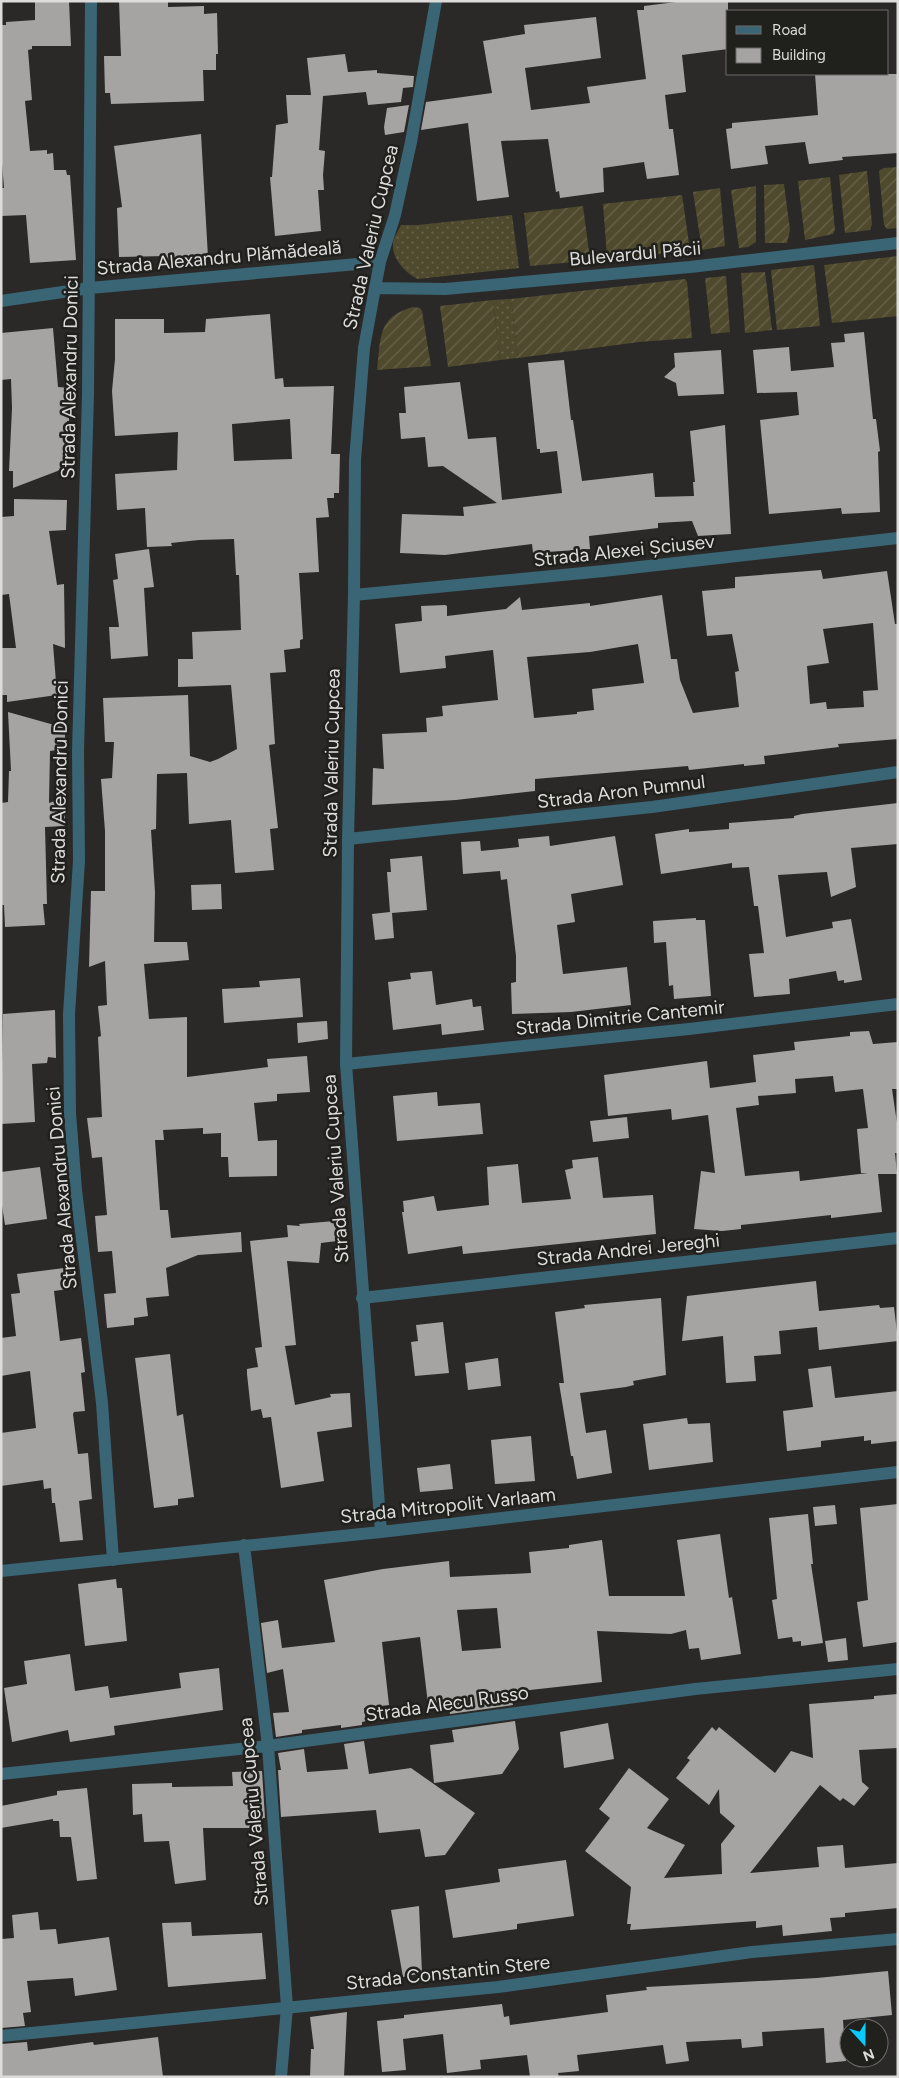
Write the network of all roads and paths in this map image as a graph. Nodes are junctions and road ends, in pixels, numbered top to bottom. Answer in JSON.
{"nodes":[{"id":1,"x":92,"y":1,"type":"edge"},
{"id":2,"x":436,"y":1,"type":"edge"},
{"id":3,"x":898,"y":243,"type":"edge"},
{"id":4,"x":380,"y":262,"type":"junction"},
{"id":5,"x":90,"y":288,"type":"junction"},
{"id":6,"x":375,"y":288,"type":"junction"},
{"id":7,"x":1,"y":301,"type":"edge"},
{"id":8,"x":898,"y":538,"type":"edge"},
{"id":9,"x":354,"y":595,"type":"junction"},
{"id":10,"x":898,"y":772,"type":"edge"},
{"id":11,"x":348,"y":840,"type":"junction"},
{"id":12,"x":898,"y":1004,"type":"edge"},
{"id":13,"x":346,"y":1064,"type":"junction"},
{"id":14,"x":898,"y":1238,"type":"edge"},
{"id":15,"x":362,"y":1298,"type":"junction"},
{"id":16,"x":898,"y":1472,"type":"edge"},
{"id":17,"x":381,"y":1532,"type":"junction"},
{"id":18,"x":244,"y":1545,"type":"junction"},
{"id":19,"x":113,"y":1560,"type":"junction"},
{"id":20,"x":1,"y":1571,"type":"edge"},
{"id":21,"x":898,"y":1669,"type":"edge"},
{"id":22,"x":268,"y":1746,"type":"junction"},
{"id":23,"x":1,"y":1774,"type":"edge"},
{"id":24,"x":898,"y":1939,"type":"edge"},
{"id":25,"x":287,"y":2007,"type":"junction"},
{"id":26,"x":1,"y":2036,"type":"edge"},
{"id":27,"x":281,"y":2077,"type":"edge"}],
"edges":[{"from":1,"to":5,"type":"street","name":"Strada Alexandru Donici"},
{"from":2,"to":4,"type":"street","name":"Strada Valeriu Cupcea"},
{"from":3,"to":6,"type":"street","name":"Bulevardul Păcii"},
{"from":4,"to":5,"type":"street","name":"Strada Alexandru Plămădeală"},
{"from":4,"to":6,"type":"street","name":"Strada Valeriu Cupcea"},
{"from":5,"to":7,"type":"street","name":"Strada Alexandru Plămădeală"},
{"from":5,"to":19,"type":"street","name":"Strada Alexandru Donici"},
{"from":6,"to":9,"type":"street","name":"Strada Valeriu Cupcea"},
{"from":8,"to":9,"type":"street","name":"Strada Alexei Șciusev"},
{"from":9,"to":11,"type":"street","name":"Strada Valeriu Cupcea"},
{"from":10,"to":11,"type":"street","name":"Strada Aron Pumnul"},
{"from":11,"to":13,"type":"street","name":"Strada Valeriu Cupcea"},
{"from":12,"to":13,"type":"street","name":"Strada Dimitrie Cantemir"},
{"from":13,"to":15,"type":"street","name":"Strada Valeriu Cupcea"},
{"from":14,"to":15,"type":"street","name":"Strada Andrei Jereghi"},
{"from":15,"to":17,"type":"street","name":"Strada Valeriu Cupcea"},
{"from":16,"to":17,"type":"street","name":"Strada Mitropolit Varlaam"},
{"from":17,"to":18,"type":"street","name":"Strada Mitropolit Varlaam"},
{"from":18,"to":19,"type":"street","name":"Strada Mitropolit Varlaam"},
{"from":18,"to":22,"type":"street","name":"Strada Valeriu Cupcea"},
{"from":19,"to":20,"type":"street","name":"Strada Mitropolit Varlaam"},
{"from":21,"to":22,"type":"street","name":"Strada Alecu Russo"},
{"from":22,"to":23,"type":"street","name":"Strada Alecu Russo"},
{"from":22,"to":25,"type":"street","name":"Strada Valeriu Cupcea"},
{"from":24,"to":25,"type":"street","name":"Strada Constantin Stere"},
{"from":25,"to":26,"type":"street","name":"Strada Constantin Stere"},
{"from":25,"to":27,"type":"street","name":"Strada Valeriu Cupcea"}]}
